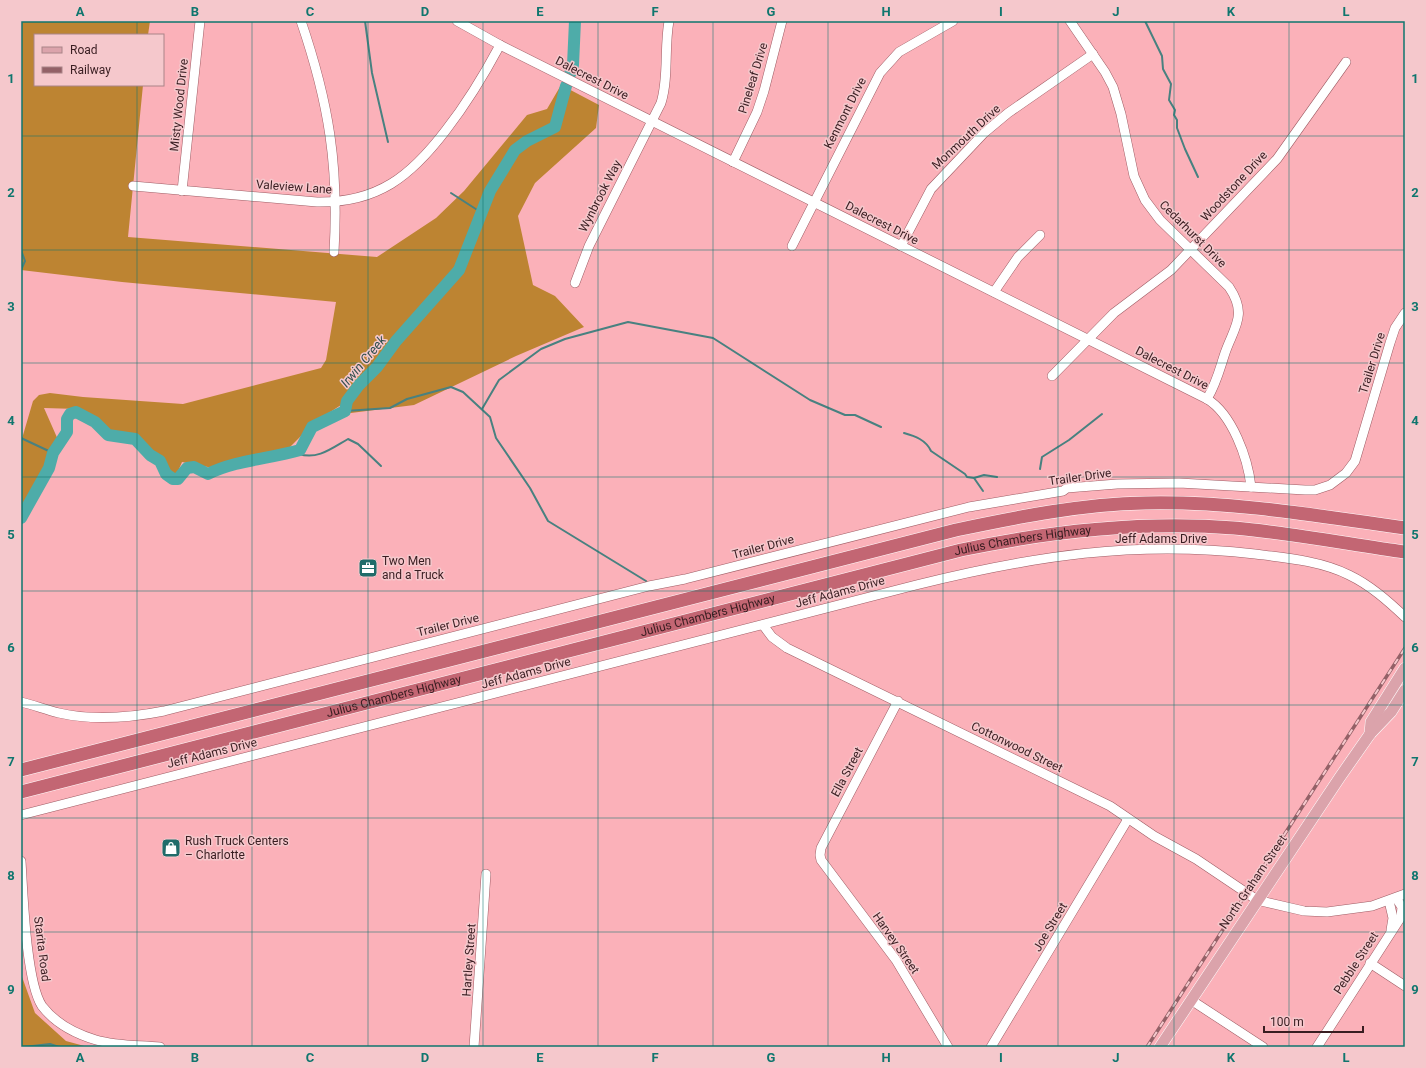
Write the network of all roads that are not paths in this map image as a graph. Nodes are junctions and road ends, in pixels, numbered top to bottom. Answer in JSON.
{"nodes":[{"id":1,"x":200,"y":21,"type":"edge"},
{"id":2,"x":301,"y":21,"type":"edge"},
{"id":3,"x":457,"y":21,"type":"edge"},
{"id":4,"x":669,"y":21,"type":"edge"},
{"id":5,"x":782,"y":21,"type":"edge"},
{"id":6,"x":953,"y":21,"type":"edge"},
{"id":7,"x":1070,"y":21,"type":"edge"},
{"id":8,"x":500,"y":45,"type":"junction"},
{"id":9,"x":1093,"y":54,"type":"junction"},
{"id":10,"x":1346,"y":62,"type":"dead end"},
{"id":11,"x":652,"y":121,"type":"junction"},
{"id":12,"x":733,"y":162,"type":"junction"},
{"id":13,"x":133,"y":186,"type":"dead end"},
{"id":14,"x":182,"y":190,"type":"junction"},
{"id":15,"x":336,"y":202,"type":"junction"},
{"id":16,"x":814,"y":202,"type":"junction"},
{"id":17,"x":1040,"y":235,"type":"dead end"},
{"id":18,"x":792,"y":246,"type":"dead end"},
{"id":19,"x":901,"y":246,"type":"junction"},
{"id":20,"x":1190,"y":250,"type":"junction"},
{"id":21,"x":334,"y":252,"type":"dead end"},
{"id":22,"x":575,"y":283,"type":"dead end"},
{"id":23,"x":994,"y":292,"type":"junction"},
{"id":24,"x":1405,"y":313,"type":"edge"},
{"id":25,"x":1087,"y":339,"type":"junction"},
{"id":26,"x":1052,"y":376,"type":"dead end"},
{"id":27,"x":1207,"y":399,"type":"junction"},
{"id":28,"x":1251,"y":487,"type":"junction"},
{"id":29,"x":1405,"y":528,"type":"edge"},
{"id":30,"x":1405,"y":552,"type":"edge"},
{"id":31,"x":1405,"y":617,"type":"edge"},
{"id":32,"x":763,"y":625,"type":"junction"},
{"id":33,"x":1405,"y":668,"type":"edge"},
{"id":34,"x":1405,"y":690,"type":"edge"},
{"id":35,"x":898,"y":701,"type":"junction"},
{"id":36,"x":21,"y":702,"type":"edge"},
{"id":37,"x":1370,"y":734,"type":"junction"},
{"id":38,"x":21,"y":770,"type":"edge"},
{"id":39,"x":21,"y":792,"type":"edge"},
{"id":40,"x":21,"y":815,"type":"edge"},
{"id":41,"x":1128,"y":819,"type":"junction"},
{"id":42,"x":820,"y":856,"type":"joint"},
{"id":43,"x":21,"y":861,"type":"edge"},
{"id":44,"x":486,"y":874,"type":"dead end"},
{"id":45,"x":1405,"y":894,"type":"edge"},
{"id":46,"x":1392,"y":899,"type":"junction"},
{"id":47,"x":1257,"y":900,"type":"junction"},
{"id":48,"x":1405,"y":912,"type":"edge"},
{"id":49,"x":1397,"y":923,"type":"junction"},
{"id":50,"x":1390,"y":933,"type":"junction"},
{"id":51,"x":1370,"y":963,"type":"junction"},
{"id":52,"x":1405,"y":986,"type":"edge"},
{"id":53,"x":1191,"y":1000,"type":"junction"},
{"id":54,"x":130,"y":1046,"type":"edge"},
{"id":55,"x":160,"y":1047,"type":"edge"},
{"id":56,"x":474,"y":1047,"type":"edge"},
{"id":57,"x":948,"y":1047,"type":"edge"},
{"id":58,"x":991,"y":1047,"type":"edge"},
{"id":59,"x":1160,"y":1047,"type":"edge"},
{"id":60,"x":1263,"y":1047,"type":"edge"},
{"id":61,"x":1317,"y":1047,"type":"edge"}],
"edges":[{"from":1,"to":14,"type":"street","name":"Misty Wood Drive"},
{"from":2,"to":15,"type":"street"},
{"from":3,"to":8,"type":"street","name":"Dalecrest Drive"},
{"from":4,"to":11,"type":"street"},
{"from":5,"to":12,"type":"street","name":"Pineleaf Drive"},
{"from":6,"to":16,"type":"street","name":"Kenmont Drive"},
{"from":7,"to":9,"type":"street","name":"Cedarhurst Drive"},
{"from":8,"to":11,"type":"street","name":"Dalecrest Drive"},
{"from":8,"to":15,"type":"street","name":"Valeview Lane"},
{"from":9,"to":19,"type":"street","name":"Monmouth Drive"},
{"from":9,"to":20,"type":"street","name":"Cedarhurst Drive"},
{"from":10,"to":20,"type":"street","name":"Woodstone Drive"},
{"from":11,"to":12,"type":"street","name":"Dalecrest Drive"},
{"from":11,"to":22,"type":"street","name":"Wynbrook Way"},
{"from":12,"to":16,"type":"street","name":"Dalecrest Drive"},
{"from":13,"to":14,"type":"street","name":"Valeview Lane"},
{"from":14,"to":15,"type":"street","name":"Valeview Lane"},
{"from":15,"to":21,"type":"street"},
{"from":16,"to":18,"type":"street","name":"Kenmont Drive"},
{"from":16,"to":19,"type":"street","name":"Dalecrest Drive"},
{"from":17,"to":23,"type":"street"},
{"from":19,"to":23,"type":"street","name":"Dalecrest Drive"},
{"from":20,"to":25,"type":"street","name":"Woodstone Drive"},
{"from":20,"to":27,"type":"street","name":"Cedarhurst Drive"},
{"from":23,"to":25,"type":"street","name":"Dalecrest Drive"},
{"from":24,"to":28,"type":"street","name":"Trailer Drive"},
{"from":25,"to":26,"type":"street","name":"Woodstone Drive"},
{"from":25,"to":27,"type":"street","name":"Dalecrest Drive"},
{"from":27,"to":28,"type":"street","name":"Dalecrest Drive"},
{"from":28,"to":36,"type":"street","name":"Trailer Drive"},
{"from":29,"to":38,"type":"highway","name":"Julius Chambers Highway"},
{"from":30,"to":39,"type":"highway","name":"Julius Chambers Highway"},
{"from":31,"to":32,"type":"street","name":"Jeff Adams Drive"},
{"from":32,"to":35,"type":"street","name":"Cottonwood Street"},
{"from":32,"to":40,"type":"street","name":"Jeff Adams Drive"},
{"from":33,"to":37,"type":"main road","name":"North Graham Street"},
{"from":34,"to":37,"type":"main road","name":"North Graham Street"},
{"from":35,"to":41,"type":"street","name":"Cottonwood Street"},
{"from":35,"to":42,"type":"street","name":"Ella Street"},
{"from":37,"to":47,"type":"main road","name":"North Graham Street"},
{"from":41,"to":47,"type":"street","name":"Cottonwood Street"},
{"from":41,"to":58,"type":"street","name":"Joe Street"},
{"from":42,"to":57,"type":"street","name":"Harvey Street"},
{"from":43,"to":54,"type":"street","name":"Starita Road"},
{"from":44,"to":56,"type":"street","name":"Hartley Street"},
{"from":45,"to":46,"type":"street","name":"Cottonwood Street"},
{"from":46,"to":47,"type":"street","name":"Cottonwood Street"},
{"from":46,"to":49,"type":"street","name":"Pebble Street"},
{"from":46,"to":50,"type":"street","name":"Pebble Street"},
{"from":47,"to":53,"type":"main road","name":"North Graham Street"},
{"from":48,"to":49,"type":"street","name":"Pebble Street"},
{"from":49,"to":50,"type":"street","name":"Pebble Street"},
{"from":50,"to":51,"type":"street","name":"Pebble Street"},
{"from":51,"to":52,"type":"street"},
{"from":51,"to":61,"type":"street","name":"Pebble Street"},
{"from":53,"to":59,"type":"main road","name":"North Graham Street"},
{"from":53,"to":60,"type":"street"},
{"from":54,"to":55,"type":"street","name":"Starita Road"}]}
